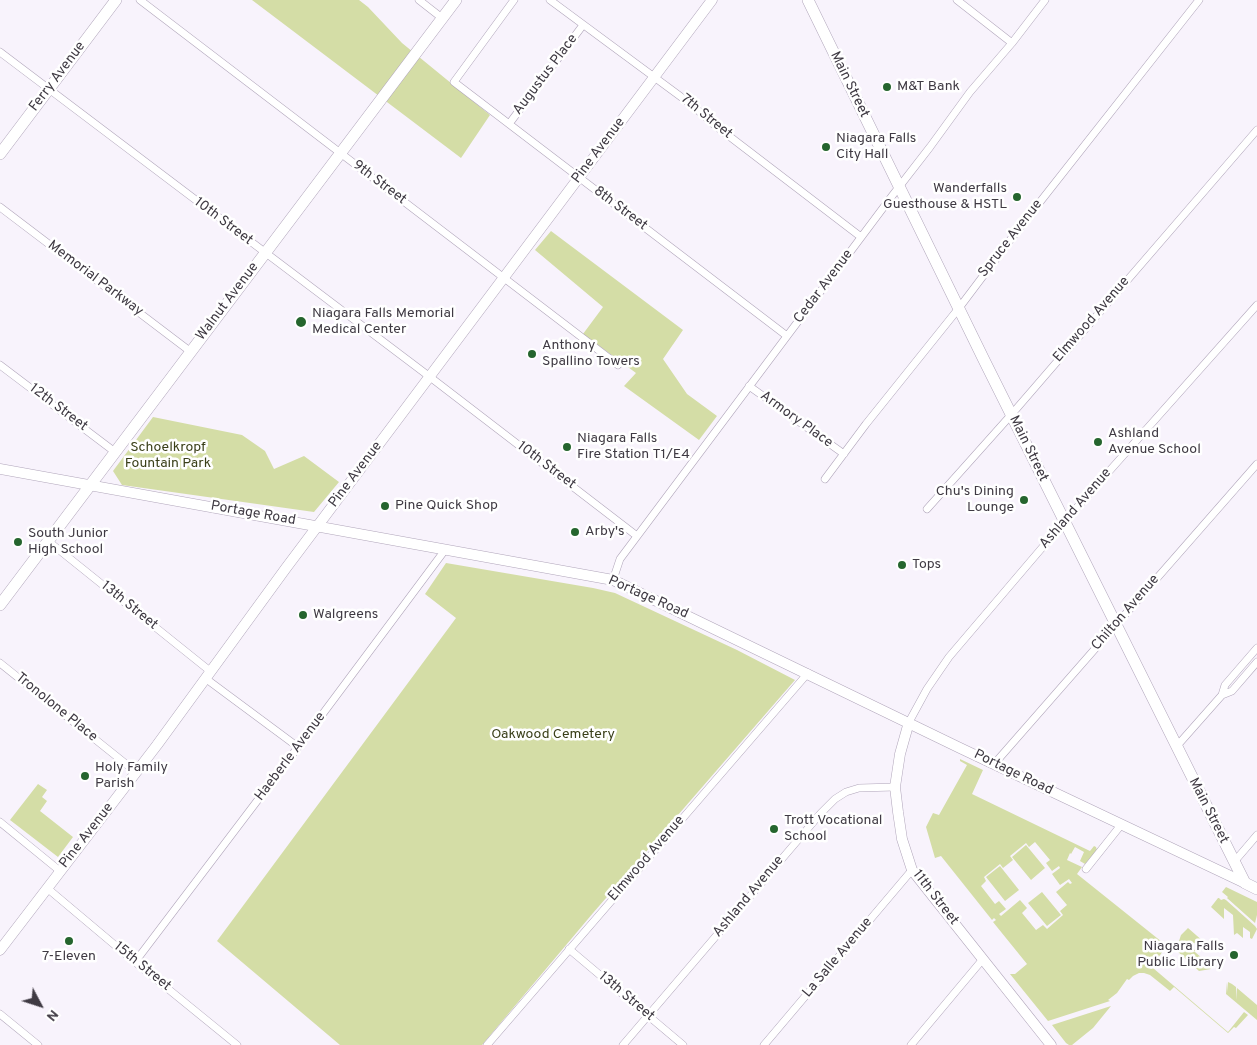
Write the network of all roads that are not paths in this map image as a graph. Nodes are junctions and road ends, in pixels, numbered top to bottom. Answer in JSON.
{"nodes":[{"id":1,"x":116,"y":0,"type":"edge"},
{"id":2,"x":140,"y":0,"type":"edge"},
{"id":3,"x":419,"y":0,"type":"edge"},
{"id":4,"x":456,"y":0,"type":"edge"},
{"id":5,"x":514,"y":0,"type":"edge"},
{"id":6,"x":550,"y":0,"type":"edge"},
{"id":7,"x":712,"y":0,"type":"edge"},
{"id":8,"x":808,"y":0,"type":"edge"},
{"id":9,"x":957,"y":0,"type":"edge"},
{"id":10,"x":1045,"y":0,"type":"edge"},
{"id":11,"x":1199,"y":0,"type":"edge"},
{"id":12,"x":442,"y":18,"type":"junction"},
{"id":13,"x":583,"y":25,"type":"junction"},
{"id":14,"x":1012,"y":43,"type":"junction"},
{"id":15,"x":0,"y":52,"type":"edge"},
{"id":16,"x":655,"y":77,"type":"junction"},
{"id":17,"x":49,"y":89,"type":"junction"},
{"id":18,"x":509,"y":124,"type":"junction"},
{"id":19,"x":1257,"y":130,"type":"edge"},
{"id":20,"x":0,"y":154,"type":"edge"},
{"id":21,"x":340,"y":154,"type":"junction"},
{"id":22,"x":579,"y":178,"type":"junction"},
{"id":23,"x":899,"y":186,"type":"junction"},
{"id":24,"x":0,"y":207,"type":"edge"},
{"id":25,"x":861,"y":236,"type":"junction"},
{"id":26,"x":265,"y":253,"type":"junction"},
{"id":27,"x":503,"y":278,"type":"junction"},
{"id":28,"x":1257,"y":305,"type":"edge"},
{"id":29,"x":958,"y":308,"type":"junction"},
{"id":30,"x":787,"y":336,"type":"junction"},
{"id":31,"x":191,"y":352,"type":"junction"},
{"id":32,"x":0,"y":365,"type":"edge"},
{"id":33,"x":618,"y":365,"type":"dead end"},
{"id":34,"x":430,"y":377,"type":"junction"},
{"id":35,"x":749,"y":386,"type":"junction"},
{"id":36,"x":1011,"y":415,"type":"junction"},
{"id":37,"x":115,"y":452,"type":"junction"},
{"id":38,"x":844,"y":454,"type":"junction"},
{"id":39,"x":1257,"y":464,"type":"edge"},
{"id":40,"x":0,"y":469,"type":"edge"},
{"id":41,"x":825,"y":479,"type":"dead end"},
{"id":42,"x":89,"y":486,"type":"junction"},
{"id":43,"x":926,"y":509,"type":"dead end"},
{"id":44,"x":1064,"y":522,"type":"junction"},
{"id":45,"x":318,"y":526,"type":"junction"},
{"id":46,"x":637,"y":536,"type":"junction"},
{"id":47,"x":48,"y":541,"type":"junction"},
{"id":48,"x":445,"y":550,"type":"junction"},
{"id":49,"x":613,"y":580,"type":"junction"},
{"id":50,"x":0,"y":604,"type":"edge"},
{"id":51,"x":1116,"y":625,"type":"junction"},
{"id":52,"x":1257,"y":648,"type":"edge"},
{"id":53,"x":1257,"y":662,"type":"edge"},
{"id":54,"x":0,"y":663,"type":"edge"},
{"id":55,"x":808,"y":673,"type":"junction"},
{"id":56,"x":208,"y":675,"type":"junction"},
{"id":57,"x":1222,"y":695,"type":"junction"},
{"id":58,"x":909,"y":722,"type":"junction"},
{"id":59,"x":298,"y":747,"type":"junction"},
{"id":60,"x":1176,"y":747,"type":"junction"},
{"id":61,"x":995,"y":764,"type":"junction"},
{"id":62,"x":136,"y":772,"type":"junction"},
{"id":63,"x":895,"y":787,"type":"junction"},
{"id":64,"x":0,"y":822,"type":"edge"},
{"id":65,"x":1121,"y":825,"type":"junction"},
{"id":66,"x":1257,"y":835,"type":"edge"},
{"id":67,"x":1234,"y":862,"type":"junction"},
{"id":68,"x":1086,"y":869,"type":"dead end"},
{"id":69,"x":912,"y":870,"type":"junction"},
{"id":70,"x":60,"y":871,"type":"junction"},
{"id":71,"x":1245,"y":883,"type":"junction"},
{"id":72,"x":47,"y":888,"type":"junction"},
{"id":73,"x":1257,"y":889,"type":"edge"},
{"id":74,"x":569,"y":949,"type":"junction"},
{"id":75,"x":0,"y":950,"type":"edge"},
{"id":76,"x":983,"y":959,"type":"junction"},
{"id":77,"x":135,"y":962,"type":"junction"},
{"id":78,"x":0,"y":1014,"type":"edge"},
{"id":79,"x":648,"y":1016,"type":"junction"},
{"id":80,"x":38,"y":1045,"type":"edge"},
{"id":81,"x":237,"y":1045,"type":"edge"},
{"id":82,"x":487,"y":1045,"type":"edge"},
{"id":83,"x":623,"y":1045,"type":"edge"},
{"id":84,"x":684,"y":1045,"type":"edge"},
{"id":85,"x":764,"y":1045,"type":"edge"},
{"id":86,"x":911,"y":1045,"type":"edge"},
{"id":87,"x":1051,"y":1045,"type":"edge"}],
"edges":[{"from":1,"to":17,"type":"main road","name":"Ferry Avenue"},
{"from":2,"to":21,"type":"street","name":"9th Street"},
{"from":3,"to":12,"type":"street"},
{"from":4,"to":12,"type":"main road","name":"Walnut Avenue"},
{"from":5,"to":18,"type":"street","name":"8th Street"},
{"from":6,"to":13,"type":"street","name":"7th Street"},
{"from":7,"to":16,"type":"street","name":"Pine Avenue"},
{"from":8,"to":23,"type":"main road","name":"Main Street"},
{"from":9,"to":14,"type":"street"},
{"from":10,"to":14,"type":"street","name":"Cedar Avenue"},
{"from":11,"to":29,"type":"street","name":"Spruce Avenue"},
{"from":12,"to":21,"type":"main road","name":"Walnut Avenue"},
{"from":13,"to":16,"type":"street","name":"7th Street"},
{"from":13,"to":18,"type":"street","name":"Augustus Place"},
{"from":14,"to":23,"type":"street","name":"Cedar Avenue"},
{"from":15,"to":17,"type":"street","name":"10th Street"},
{"from":16,"to":22,"type":"street","name":"Pine Avenue"},
{"from":16,"to":25,"type":"street","name":"7th Street"},
{"from":17,"to":20,"type":"main road","name":"Ferry Avenue"},
{"from":17,"to":26,"type":"street","name":"10th Street"},
{"from":18,"to":22,"type":"street","name":"8th Street"},
{"from":19,"to":36,"type":"street","name":"Elmwood Avenue"},
{"from":21,"to":26,"type":"main road","name":"Walnut Avenue"},
{"from":21,"to":27,"type":"street","name":"9th Street"},
{"from":22,"to":27,"type":"street","name":"Pine Avenue"},
{"from":22,"to":30,"type":"street","name":"8th Street"},
{"from":23,"to":25,"type":"street","name":"Cedar Avenue"},
{"from":23,"to":29,"type":"main road","name":"Main Street"},
{"from":24,"to":31,"type":"street","name":"Memorial Parkway"},
{"from":25,"to":30,"type":"street","name":"Cedar Avenue"},
{"from":26,"to":31,"type":"main road","name":"Walnut Avenue"},
{"from":26,"to":34,"type":"street","name":"10th Street"},
{"from":27,"to":33,"type":"street","name":"9th Street"},
{"from":27,"to":34,"type":"street","name":"Pine Avenue"},
{"from":28,"to":44,"type":"street","name":"Ashland Avenue"},
{"from":29,"to":36,"type":"main road","name":"Main Street"},
{"from":29,"to":38,"type":"street","name":"Spruce Avenue"},
{"from":30,"to":35,"type":"street","name":"Cedar Avenue"},
{"from":31,"to":37,"type":"main road","name":"Walnut Avenue"},
{"from":32,"to":37,"type":"street","name":"12th Street"},
{"from":34,"to":45,"type":"street","name":"Pine Avenue"},
{"from":34,"to":46,"type":"street","name":"10th Street"},
{"from":35,"to":38,"type":"street","name":"Armory Place"},
{"from":35,"to":46,"type":"street","name":"Cedar Avenue"},
{"from":36,"to":43,"type":"street","name":"Elmwood Avenue"},
{"from":36,"to":44,"type":"main road","name":"Main Street"},
{"from":37,"to":42,"type":"main road","name":"Walnut Avenue"},
{"from":38,"to":41,"type":"street","name":"Spruce Avenue"},
{"from":39,"to":51,"type":"street","name":"Chilton Avenue"},
{"from":40,"to":42,"type":"street","name":"Portage Road"},
{"from":42,"to":45,"type":"street","name":"Portage Road"},
{"from":42,"to":47,"type":"main road","name":"Walnut Avenue"},
{"from":44,"to":51,"type":"main road","name":"Main Street"},
{"from":44,"to":58,"type":"street","name":"Ashland Avenue"},
{"from":45,"to":48,"type":"street","name":"Portage Road"},
{"from":45,"to":56,"type":"street","name":"Pine Avenue"},
{"from":46,"to":49,"type":"street","name":"Cedar Avenue"},
{"from":47,"to":50,"type":"main road","name":"Walnut Avenue"},
{"from":47,"to":56,"type":"street","name":"13th Street"},
{"from":48,"to":49,"type":"street","name":"Portage Road"},
{"from":48,"to":59,"type":"street","name":"Haeberle Avenue"},
{"from":49,"to":55,"type":"street","name":"Portage Road"},
{"from":51,"to":60,"type":"main road","name":"Main Street"},
{"from":51,"to":61,"type":"street","name":"Chilton Avenue"},
{"from":52,"to":57,"type":"street"},
{"from":53,"to":57,"type":"street"},
{"from":54,"to":62,"type":"street","name":"Tronolone Place"},
{"from":55,"to":58,"type":"street","name":"Portage Road"},
{"from":55,"to":74,"type":"street","name":"Elmwood Avenue"},
{"from":56,"to":59,"type":"street","name":"13th Street"},
{"from":56,"to":62,"type":"street","name":"Pine Avenue"},
{"from":57,"to":60,"type":"street"},
{"from":58,"to":61,"type":"street","name":"Portage Road"},
{"from":58,"to":63,"type":"street","name":"11th Street"},
{"from":59,"to":77,"type":"street","name":"Haeberle Avenue"},
{"from":60,"to":67,"type":"main road","name":"Main Street"},
{"from":61,"to":65,"type":"street","name":"Portage Road"},
{"from":62,"to":70,"type":"street","name":"Pine Avenue"},
{"from":63,"to":69,"type":"street","name":"11th Street"},
{"from":63,"to":79,"type":"street","name":"Ashland Avenue"},
{"from":64,"to":70,"type":"street"},
{"from":65,"to":68,"type":"street"},
{"from":65,"to":71,"type":"street","name":"Portage Road"},
{"from":66,"to":67,"type":"street"},
{"from":67,"to":71,"type":"main road","name":"Main Street"},
{"from":69,"to":76,"type":"street","name":"11th Street"},
{"from":69,"to":85,"type":"street","name":"La Salle Avenue"},
{"from":70,"to":72,"type":"street","name":"Pine Avenue"},
{"from":71,"to":73,"type":"main road"},
{"from":72,"to":75,"type":"street","name":"Pine Avenue"},
{"from":72,"to":77,"type":"street","name":"15th Street"},
{"from":74,"to":79,"type":"street","name":"13th Street"},
{"from":74,"to":82,"type":"street","name":"Elmwood Avenue"},
{"from":76,"to":86,"type":"street"},
{"from":76,"to":87,"type":"street","name":"11th Street"},
{"from":77,"to":81,"type":"street","name":"15th Street"},
{"from":78,"to":80,"type":"street"},
{"from":79,"to":83,"type":"street","name":"Ashland Avenue"},
{"from":79,"to":84,"type":"street","name":"13th Street"}]}
